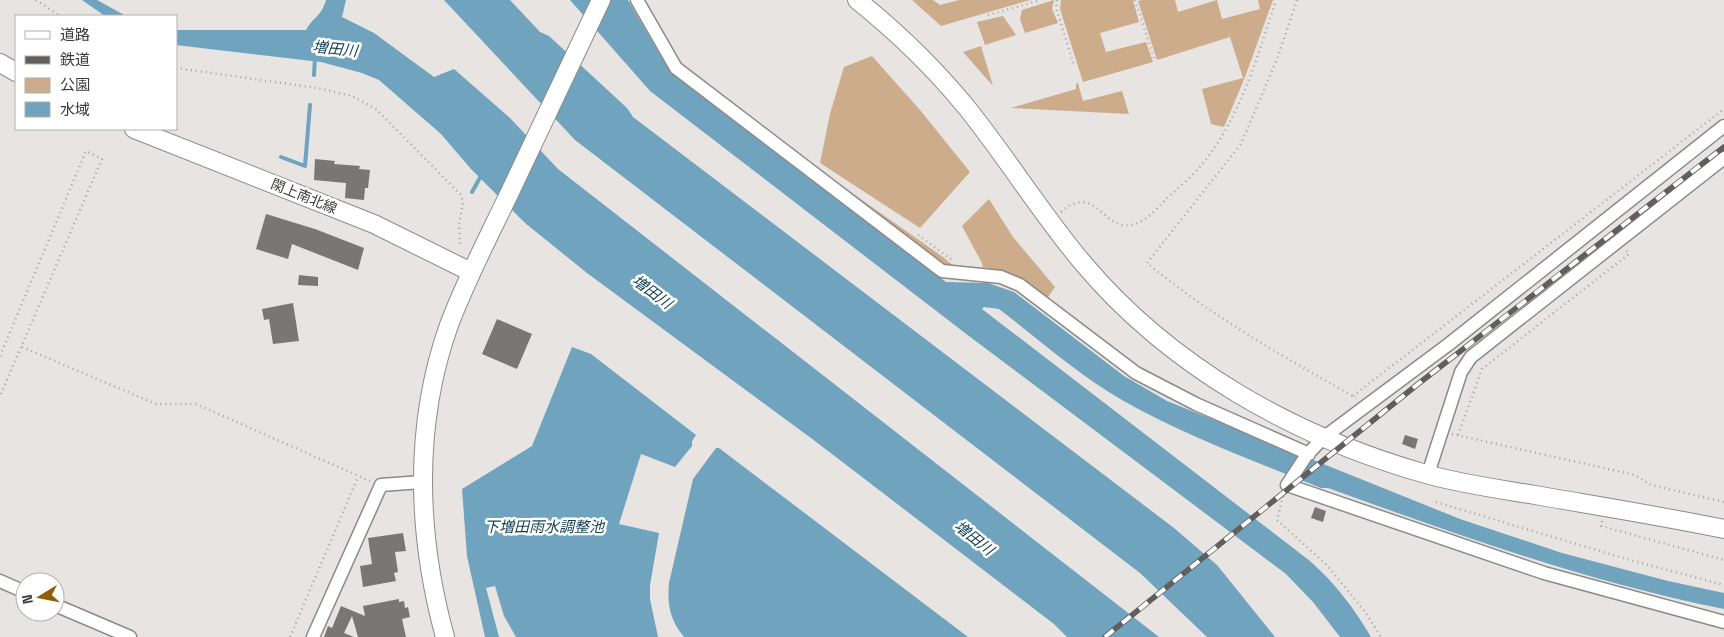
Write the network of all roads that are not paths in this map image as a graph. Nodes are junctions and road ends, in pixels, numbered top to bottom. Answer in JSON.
{"nodes":[{"id":1,"x":601,"y":0,"type":"edge"},
{"id":2,"x":637,"y":0,"type":"edge"},
{"id":3,"x":857,"y":0,"type":"edge"},
{"id":4,"x":0,"y":63,"type":"edge"},
{"id":5,"x":15,"y":71,"type":"edge"},
{"id":6,"x":1724,"y":126,"type":"edge"},
{"id":7,"x":137,"y":130,"type":"edge"},
{"id":8,"x":1724,"y":158,"type":"edge"},
{"id":9,"x":471,"y":272,"type":"junction"},
{"id":10,"x":1324,"y":438,"type":"junction"},
{"id":11,"x":1308,"y":455,"type":"junction"},
{"id":12,"x":1428,"y":474,"type":"junction"},
{"id":13,"x":422,"y":482,"type":"junction"},
{"id":14,"x":1724,"y":529,"type":"edge"},
{"id":15,"x":0,"y":581,"type":"edge"},
{"id":16,"x":15,"y":588,"type":"edge"},
{"id":17,"x":65,"y":609,"type":"edge"},
{"id":18,"x":1724,"y":622,"type":"edge"},
{"id":19,"x":130,"y":637,"type":"edge"},
{"id":20,"x":313,"y":637,"type":"edge"},
{"id":21,"x":445,"y":637,"type":"edge"}],
"edges":[{"from":1,"to":9,"type":"street"},
{"from":2,"to":11,"type":"street"},
{"from":3,"to":10,"type":"street"},
{"from":4,"to":5,"type":"street"},
{"from":6,"to":10,"type":"street"},
{"from":7,"to":9,"type":"street","name":"閖上南北線"},
{"from":8,"to":12,"type":"street"},
{"from":9,"to":13,"type":"street"},
{"from":10,"to":11,"type":"street"},
{"from":10,"to":12,"type":"street"},
{"from":11,"to":18,"type":"street"},
{"from":12,"to":14,"type":"street"},
{"from":13,"to":20,"type":"street"},
{"from":13,"to":21,"type":"street"},
{"from":15,"to":16,"type":"street"},
{"from":17,"to":19,"type":"street"}]}
